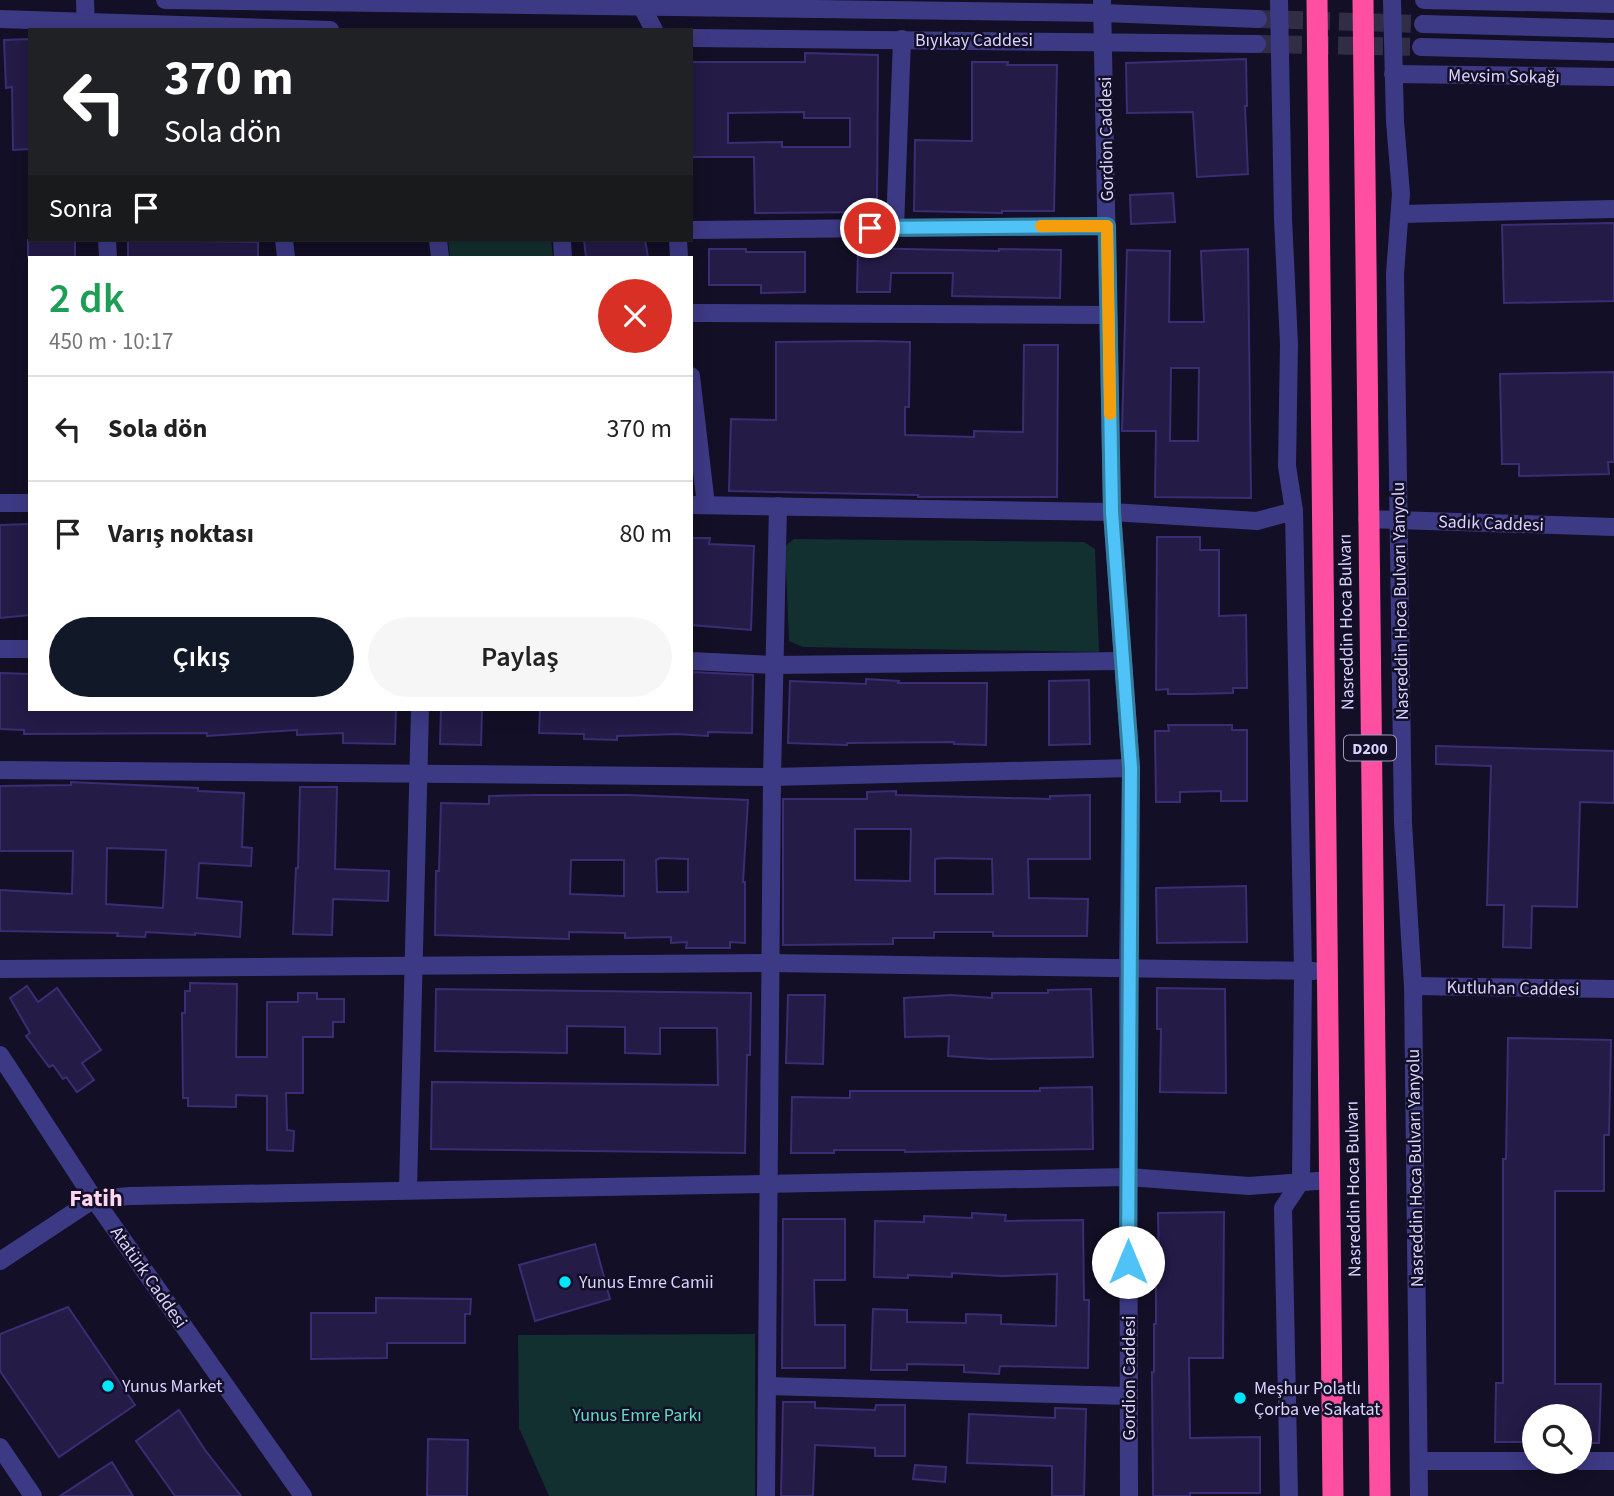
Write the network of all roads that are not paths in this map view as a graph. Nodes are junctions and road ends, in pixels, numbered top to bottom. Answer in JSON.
{"nodes":[{"id":1,"x":85,"y":0,"type":"edge"},
{"id":2,"x":165,"y":0,"type":"edge"},
{"id":3,"x":1279,"y":0,"type":"edge"},
{"id":4,"x":1317,"y":0,"type":"edge"},
{"id":5,"x":1363,"y":0,"type":"edge"},
{"id":6,"x":1392,"y":0,"type":"edge"},
{"id":7,"x":1424,"y":0,"type":"edge"},
{"id":8,"x":250,"y":1,"type":"edge"},
{"id":9,"x":389,"y":2,"type":"edge"},
{"id":10,"x":521,"y":3,"type":"edge"},
{"id":11,"x":642,"y":4,"type":"edge"},
{"id":12,"x":762,"y":4,"type":"edge"},
{"id":13,"x":1614,"y":4,"type":"edge"},
{"id":14,"x":1102,"y":7,"type":"edge"},
{"id":15,"x":0,"y":19,"type":"edge"},
{"id":16,"x":1258,"y":19,"type":"tunnel mouth"},
{"id":17,"x":1423,"y":24,"type":"tunnel mouth"},
{"id":18,"x":86,"y":25,"type":"edge"},
{"id":19,"x":259,"y":28,"type":"edge"},
{"id":20,"x":653,"y":28,"type":"edge"},
{"id":21,"x":1614,"y":29,"type":"edge"},
{"id":22,"x":693,"y":37,"type":"edge"},
{"id":23,"x":902,"y":39,"type":"junction"},
{"id":24,"x":1104,"y":41,"type":"junction"},
{"id":25,"x":1257,"y":44,"type":"tunnel mouth"},
{"id":26,"x":1421,"y":47,"type":"tunnel mouth"},
{"id":27,"x":1614,"y":52,"type":"edge"},
{"id":28,"x":1393,"y":74,"type":"junction"},
{"id":29,"x":1614,"y":77,"type":"edge"},
{"id":30,"x":1614,"y":209,"type":"edge"},
{"id":31,"x":1401,"y":214,"type":"junction"},
{"id":32,"x":1107,"y":226,"type":"junction"},
{"id":33,"x":895,"y":228,"type":"junction"},
{"id":34,"x":693,"y":230,"type":"edge"},
{"id":35,"x":693,"y":313,"type":"edge"},
{"id":36,"x":1108,"y":315,"type":"junction"},
{"id":37,"x":693,"y":413,"type":"edge"},
{"id":38,"x":0,"y":503,"type":"edge"},
{"id":39,"x":28,"y":503,"type":"edge"},
{"id":40,"x":698,"y":505,"type":"edge"},
{"id":41,"x":778,"y":506,"type":"junction"},
{"id":42,"x":1294,"y":511,"type":"junction"},
{"id":43,"x":1112,"y":512,"type":"junction"},
{"id":44,"x":1367,"y":519,"type":"junction"},
{"id":45,"x":1399,"y":520,"type":"junction"},
{"id":46,"x":1614,"y":527,"type":"edge"},
{"id":47,"x":0,"y":649,"type":"edge"},
{"id":48,"x":28,"y":649,"type":"edge"},
{"id":49,"x":693,"y":661,"type":"edge"},
{"id":50,"x":1123,"y":662,"type":"junction"},
{"id":51,"x":773,"y":664,"type":"junction"},
{"id":52,"x":420,"y":711,"type":"edge"},
{"id":53,"x":1131,"y":768,"type":"junction"},
{"id":54,"x":0,"y":770,"type":"edge"},
{"id":55,"x":418,"y":774,"type":"junction"},
{"id":56,"x":772,"y":777,"type":"junction"},
{"id":57,"x":770,"y":963,"type":"junction"},
{"id":58,"x":414,"y":966,"type":"junction"},
{"id":59,"x":1128,"y":968,"type":"junction"},
{"id":60,"x":0,"y":969,"type":"edge"},
{"id":61,"x":1303,"y":971,"type":"junction"},
{"id":62,"x":1328,"y":972,"type":"junction"},
{"id":63,"x":1413,"y":986,"type":"junction"},
{"id":64,"x":1614,"y":989,"type":"edge"},
{"id":65,"x":0,"y":1055,"type":"edge"},
{"id":66,"x":1128,"y":1177,"type":"junction"},
{"id":67,"x":1330,"y":1180,"type":"junction"},
{"id":68,"x":1301,"y":1181,"type":"junction"},
{"id":69,"x":768,"y":1183,"type":"junction"},
{"id":70,"x":408,"y":1190,"type":"junction"},
{"id":71,"x":94,"y":1199,"type":"junction"},
{"id":72,"x":0,"y":1261,"type":"edge"},
{"id":73,"x":766,"y":1386,"type":"junction"},
{"id":74,"x":1129,"y":1396,"type":"junction"},
{"id":75,"x":0,"y":1447,"type":"edge"},
{"id":76,"x":1419,"y":1461,"type":"junction"},
{"id":77,"x":1522,"y":1461,"type":"edge"},
{"id":78,"x":1592,"y":1461,"type":"edge"},
{"id":79,"x":1613,"y":1461,"type":"edge"},
{"id":80,"x":33,"y":1496,"type":"edge"},
{"id":81,"x":303,"y":1496,"type":"edge"},
{"id":82,"x":766,"y":1496,"type":"edge"},
{"id":83,"x":1129,"y":1496,"type":"edge"},
{"id":84,"x":1289,"y":1496,"type":"edge"},
{"id":85,"x":1333,"y":1496,"type":"edge"},
{"id":86,"x":1380,"y":1496,"type":"edge"},
{"id":87,"x":1419,"y":1496,"type":"edge"}],
"edges":[{"from":1,"to":18,"type":"street"},
{"from":2,"to":8,"type":"street","name":"Bıyıkay Caddesi"},
{"from":3,"to":42,"type":"street"},
{"from":4,"to":62,"type":"highway","name":"Nasreddin Hoca Bulvarı","number":"D200"},
{"from":5,"to":44,"type":"highway","name":"Nasreddin Hoca Bulvarı","number":"D200"},
{"from":6,"to":28,"type":"street","name":"Nasreddin Hoca Bulvarı Yanyolu"},
{"from":7,"to":13,"type":"street"},
{"from":8,"to":9,"type":"street","name":"Bıyıkay Caddesi"},
{"from":8,"to":19,"type":"street"},
{"from":9,"to":10,"type":"street","name":"Bıyıkay Caddesi"},
{"from":10,"to":11,"type":"street","name":"Bıyıkay Caddesi"},
{"from":11,"to":12,"type":"street","name":"Bıyıkay Caddesi"},
{"from":11,"to":20,"type":"street"},
{"from":12,"to":14,"type":"street","name":"Bıyıkay Caddesi"},
{"from":14,"to":16,"type":"street","name":"Bıyıkay Caddesi"},
{"from":14,"to":24,"type":"street","name":"Gordion Caddesi"},
{"from":15,"to":18,"type":"street"},
{"from":17,"to":21,"type":"street"},
{"from":18,"to":19,"type":"street"},
{"from":22,"to":23,"type":"street","name":"Bıyıkay Caddesi"},
{"from":23,"to":24,"type":"street","name":"Bıyıkay Caddesi"},
{"from":23,"to":33,"type":"street"},
{"from":24,"to":25,"type":"street","name":"Bıyıkay Caddesi"},
{"from":24,"to":32,"type":"street","name":"Gordion Caddesi"},
{"from":26,"to":27,"type":"street","name":"Mevsim Sokağı"},
{"from":28,"to":29,"type":"street","name":"Mevsim Sokağı"},
{"from":28,"to":31,"type":"street","name":"Nasreddin Hoca Bulvarı Yanyolu"},
{"from":30,"to":31,"type":"street"},
{"from":31,"to":45,"type":"street","name":"Nasreddin Hoca Bulvarı Yanyolu"},
{"from":32,"to":33,"type":"street"},
{"from":32,"to":36,"type":"street","name":"Gordion Caddesi"},
{"from":33,"to":34,"type":"street"},
{"from":35,"to":36,"type":"street"},
{"from":36,"to":43,"type":"street","name":"Gordion Caddesi"},
{"from":37,"to":40,"type":"street"},
{"from":38,"to":39,"type":"street"},
{"from":40,"to":41,"type":"street"},
{"from":41,"to":43,"type":"street"},
{"from":41,"to":51,"type":"street"},
{"from":42,"to":43,"type":"street"},
{"from":42,"to":61,"type":"street"},
{"from":43,"to":50,"type":"street","name":"Gordion Caddesi"},
{"from":44,"to":45,"type":"street","name":"Sadık Caddesi"},
{"from":44,"to":86,"type":"highway","name":"Nasreddin Hoca Bulvarı","number":"D200"},
{"from":45,"to":46,"type":"street","name":"Sadık Caddesi"},
{"from":45,"to":63,"type":"street","name":"Nasreddin Hoca Bulvarı Yanyolu"},
{"from":47,"to":48,"type":"street"},
{"from":49,"to":51,"type":"street"},
{"from":50,"to":51,"type":"street"},
{"from":50,"to":53,"type":"street","name":"Gordion Caddesi"},
{"from":51,"to":56,"type":"street"},
{"from":52,"to":55,"type":"street"},
{"from":53,"to":56,"type":"street"},
{"from":53,"to":59,"type":"street","name":"Gordion Caddesi"},
{"from":54,"to":55,"type":"street"},
{"from":55,"to":56,"type":"street"},
{"from":55,"to":58,"type":"street"},
{"from":56,"to":57,"type":"street"},
{"from":57,"to":58,"type":"street"},
{"from":57,"to":59,"type":"street"},
{"from":57,"to":69,"type":"street"},
{"from":58,"to":60,"type":"street"},
{"from":58,"to":70,"type":"street"},
{"from":59,"to":61,"type":"street"},
{"from":59,"to":66,"type":"street","name":"Gordion Caddesi"},
{"from":61,"to":62,"type":"street"},
{"from":61,"to":68,"type":"street"},
{"from":62,"to":67,"type":"highway","name":"Nasreddin Hoca Bulvarı","number":"D200"},
{"from":63,"to":64,"type":"street","name":"Kutluhan Caddesi"},
{"from":63,"to":76,"type":"street","name":"Nasreddin Hoca Bulvarı Yanyolu"},
{"from":65,"to":71,"type":"street","name":"Atatürk Caddesi"},
{"from":66,"to":68,"type":"street"},
{"from":66,"to":69,"type":"street"},
{"from":66,"to":74,"type":"street","name":"Gordion Caddesi"},
{"from":67,"to":68,"type":"street"},
{"from":67,"to":85,"type":"highway","name":"Nasreddin Hoca Bulvarı","number":"D200"},
{"from":68,"to":84,"type":"street"},
{"from":69,"to":70,"type":"street"},
{"from":69,"to":73,"type":"street"},
{"from":70,"to":71,"type":"street"},
{"from":71,"to":72,"type":"street"},
{"from":71,"to":81,"type":"street","name":"Atatürk Caddesi"},
{"from":73,"to":74,"type":"street"},
{"from":73,"to":82,"type":"street"},
{"from":74,"to":83,"type":"street","name":"Gordion Caddesi"},
{"from":75,"to":80,"type":"street"},
{"from":76,"to":77,"type":"street"},
{"from":76,"to":87,"type":"street","name":"Nasreddin Hoca Bulvarı Yanyolu"},
{"from":78,"to":79,"type":"street"}]}
